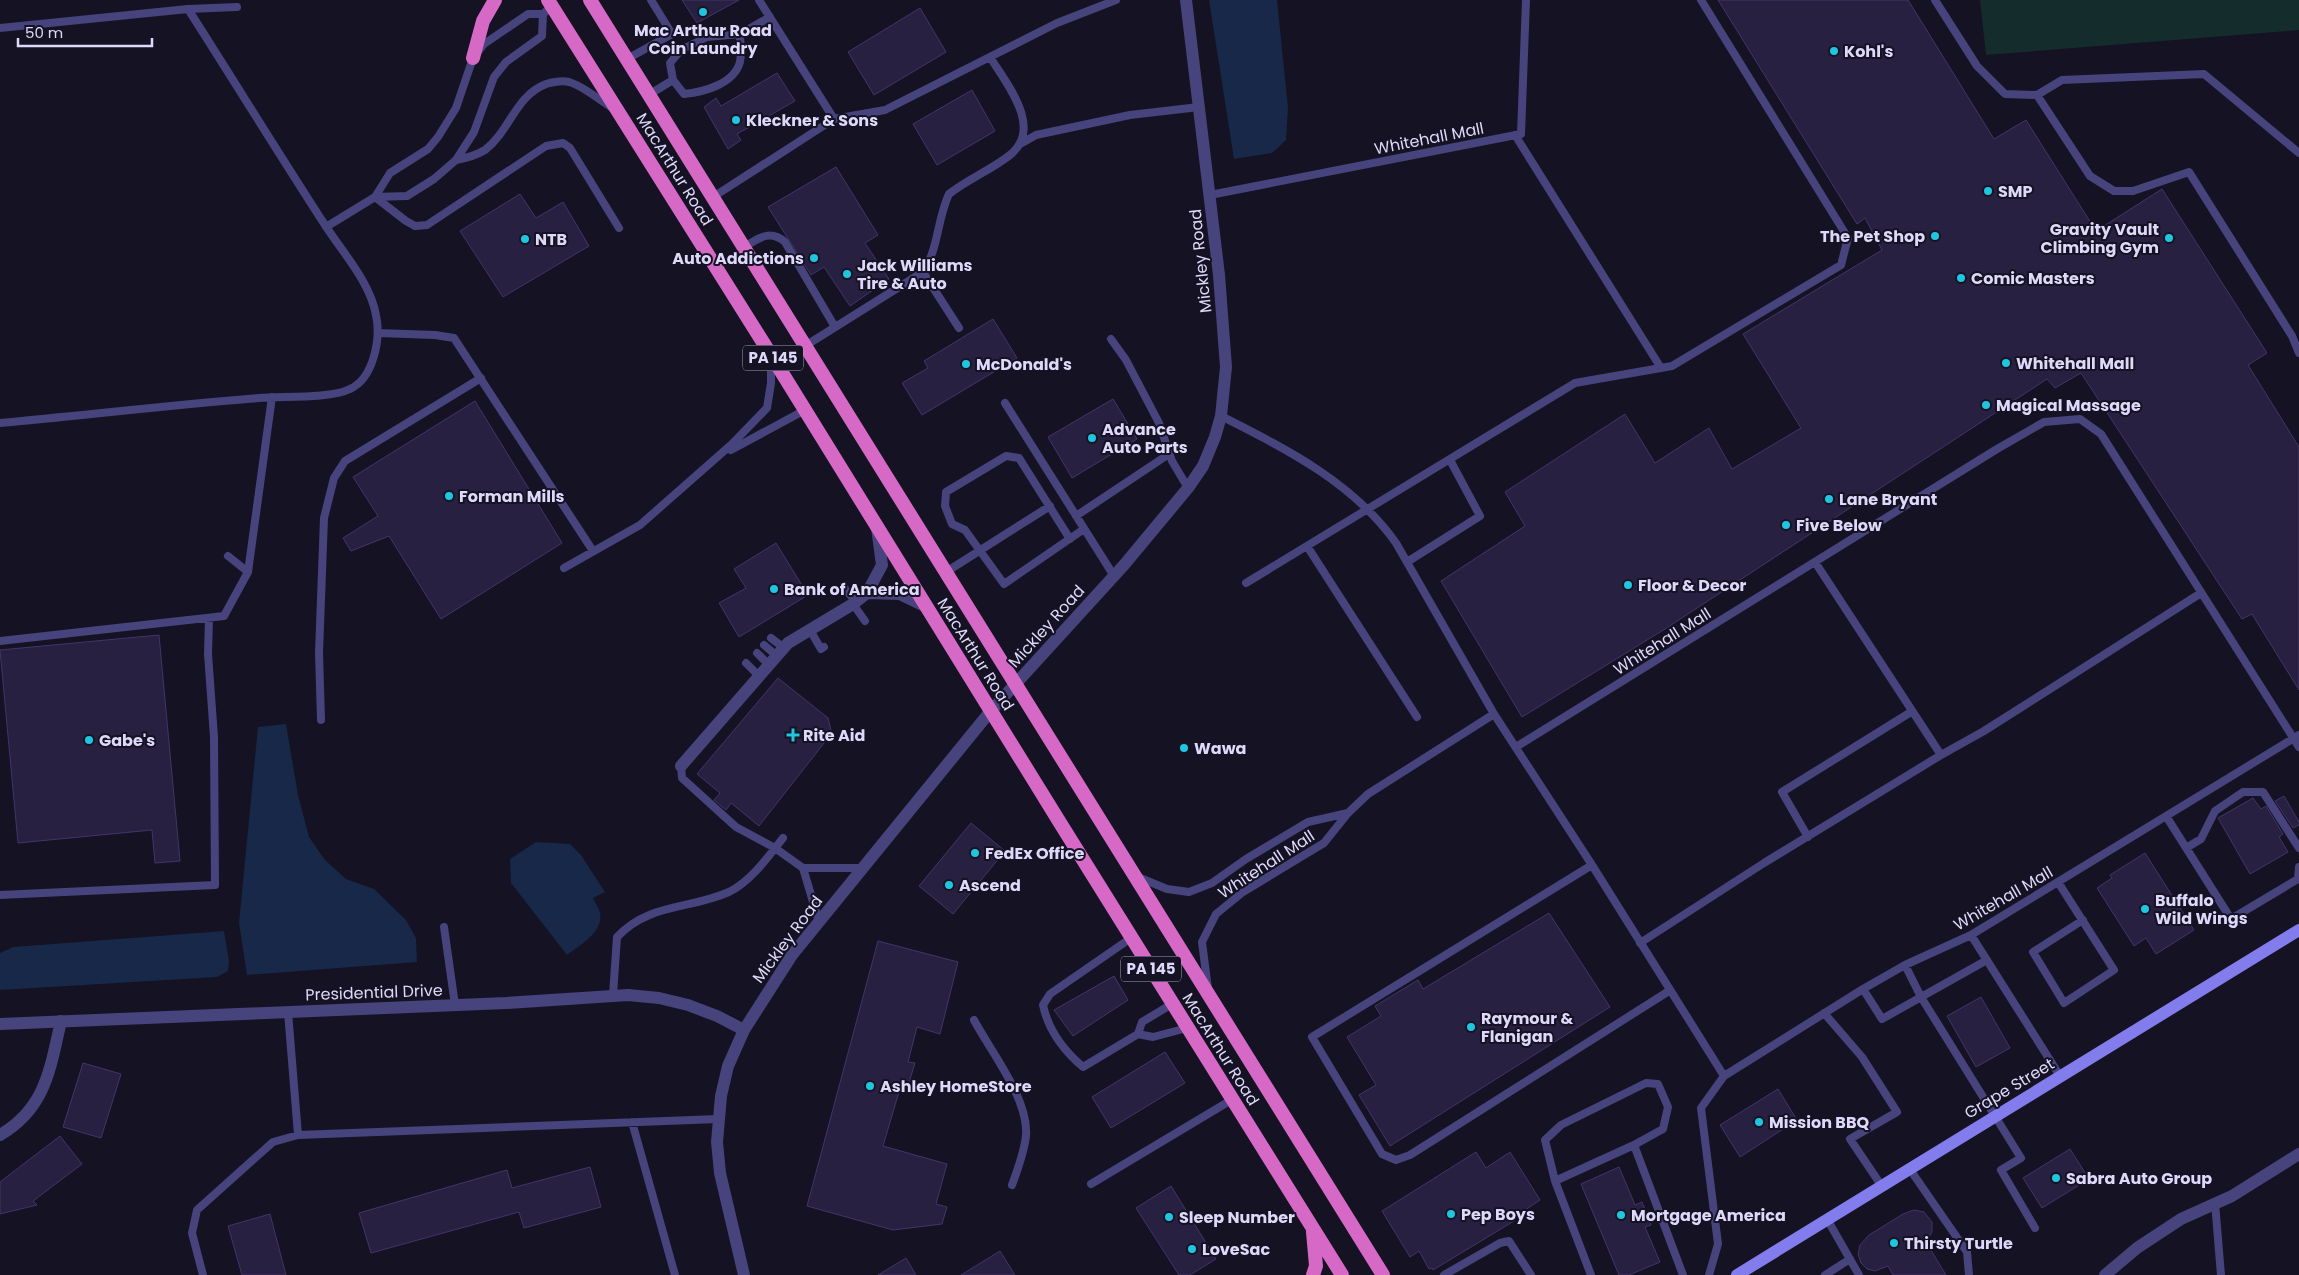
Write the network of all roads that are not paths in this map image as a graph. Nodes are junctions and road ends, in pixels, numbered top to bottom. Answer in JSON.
{"nodes":[{"id":1,"x":494,"y":0,"type":"edge"},
{"id":2,"x":590,"y":0,"type":"edge"},
{"id":3,"x":651,"y":0,"type":"edge"},
{"id":4,"x":759,"y":0,"type":"edge"},
{"id":5,"x":1116,"y":0,"type":"edge"},
{"id":6,"x":1186,"y":0,"type":"edge"},
{"id":7,"x":1526,"y":0,"type":"edge"},
{"id":8,"x":1701,"y":0,"type":"edge"},
{"id":9,"x":1935,"y":0,"type":"edge"},
{"id":10,"x":551,"y":5,"type":"edge"},
{"id":11,"x":237,"y":7,"type":"dead end"},
{"id":12,"x":188,"y":9,"type":"junction"},
{"id":13,"x":770,"y":17,"type":"junction"},
{"id":14,"x":0,"y":28,"type":"edge"},
{"id":15,"x":740,"y":34,"type":"junction"},
{"id":16,"x":990,"y":57,"type":"junction"},
{"id":17,"x":473,"y":58,"type":"junction"},
{"id":18,"x":627,"y":59,"type":"junction"},
{"id":19,"x":673,"y":80,"type":"junction"},
{"id":20,"x":650,"y":94,"type":"junction"},
{"id":21,"x":2037,"y":95,"type":"junction"},
{"id":22,"x":1199,"y":107,"type":"junction"},
{"id":23,"x":619,"y":112,"type":"junction"},
{"id":24,"x":834,"y":119,"type":"junction"},
{"id":25,"x":1515,"y":135,"type":"junction"},
{"id":26,"x":1022,"y":143,"type":"junction"},
{"id":27,"x":2299,"y":153,"type":"edge"},
{"id":28,"x":456,"y":160,"type":"junction"},
{"id":29,"x":1210,"y":195,"type":"junction"},
{"id":30,"x":375,"y":197,"type":"junction"},
{"id":31,"x":713,"y":197,"type":"junction"},
{"id":32,"x":326,"y":227,"type":"junction"},
{"id":33,"x":619,"y":228,"type":"dead end"},
{"id":34,"x":744,"y":247,"type":"junction"},
{"id":35,"x":923,"y":272,"type":"junction"},
{"id":36,"x":835,"y":327,"type":"junction"},
{"id":37,"x":959,"y":328,"type":"dead end"},
{"id":38,"x":378,"y":333,"type":"junction"},
{"id":39,"x":1111,"y":339,"type":"dead end"},
{"id":40,"x":805,"y":346,"type":"junction"},
{"id":41,"x":2299,"y":353,"type":"edge"},
{"id":42,"x":771,"y":355,"type":"junction"},
{"id":43,"x":1661,"y":368,"type":"junction"},
{"id":44,"x":481,"y":378,"type":"junction"},
{"id":45,"x":272,"y":397,"type":"junction"},
{"id":46,"x":1005,"y":404,"type":"dead end"},
{"id":47,"x":805,"y":410,"type":"junction"},
{"id":48,"x":1221,"y":416,"type":"junction"},
{"id":49,"x":0,"y":423,"type":"edge"},
{"id":50,"x":1169,"y":454,"type":"junction"},
{"id":51,"x":720,"y":455,"type":"junction"},
{"id":52,"x":1450,"y":460,"type":"junction"},
{"id":53,"x":1188,"y":488,"type":"junction"},
{"id":54,"x":1050,"y":506,"type":"junction"},
{"id":55,"x":1366,"y":509,"type":"junction"},
{"id":56,"x":1076,"y":516,"type":"junction"},
{"id":57,"x":877,"y":526,"type":"junction"},
{"id":58,"x":1084,"y":529,"type":"junction"},
{"id":59,"x":1070,"y":540,"type":"junction"},
{"id":60,"x":1307,"y":546,"type":"junction"},
{"id":61,"x":982,"y":550,"type":"junction"},
{"id":62,"x":593,"y":551,"type":"junction"},
{"id":63,"x":228,"y":556,"type":"dead end"},
{"id":64,"x":1407,"y":562,"type":"junction"},
{"id":65,"x":1815,"y":562,"type":"junction"},
{"id":66,"x":564,"y":568,"type":"dead end"},
{"id":67,"x":248,"y":572,"type":"junction"},
{"id":68,"x":946,"y":572,"type":"junction"},
{"id":69,"x":1114,"y":576,"type":"junction"},
{"id":70,"x":1246,"y":583,"type":"dead end"},
{"id":71,"x":844,"y":588,"type":"dead end"},
{"id":72,"x":866,"y":593,"type":"junction"},
{"id":73,"x":2201,"y":593,"type":"junction"},
{"id":74,"x":854,"y":604,"type":"junction"},
{"id":75,"x":927,"y":607,"type":"junction"},
{"id":76,"x":209,"y":618,"type":"junction"},
{"id":77,"x":865,"y":621,"type":"dead end"},
{"id":78,"x":810,"y":630,"type":"junction"},
{"id":79,"x":771,"y":638,"type":"dead end"},
{"id":80,"x":0,"y":641,"type":"edge"},
{"id":81,"x":764,"y":645,"type":"dead end"},
{"id":82,"x":824,"y":647,"type":"dead end"},
{"id":83,"x":756,"y":653,"type":"dead end"},
{"id":84,"x":777,"y":657,"type":"junction"},
{"id":85,"x":746,"y":663,"type":"dead end"},
{"id":86,"x":759,"y":676,"type":"junction"},
{"id":87,"x":1016,"y":684,"type":"junction"},
{"id":88,"x":991,"y":711,"type":"junction"},
{"id":89,"x":1911,"y":712,"type":"junction"},
{"id":90,"x":1494,"y":714,"type":"junction"},
{"id":91,"x":1417,"y":717,"type":"dead end"},
{"id":92,"x":321,"y":720,"type":"dead end"},
{"id":93,"x":2296,"y":737,"type":"edge"},
{"id":94,"x":1516,"y":747,"type":"junction"},
{"id":95,"x":2299,"y":747,"type":"edge"},
{"id":96,"x":1941,"y":755,"type":"junction"},
{"id":97,"x":681,"y":766,"type":"joint"},
{"id":98,"x":1348,"y":812,"type":"junction"},
{"id":99,"x":2166,"y":816,"type":"junction"},
{"id":100,"x":1808,"y":837,"type":"junction"},
{"id":101,"x":783,"y":838,"type":"dead end"},
{"id":102,"x":775,"y":848,"type":"junction"},
{"id":103,"x":2186,"y":848,"type":"junction"},
{"id":104,"x":2299,"y":848,"type":"edge"},
{"id":105,"x":1592,"y":864,"type":"junction"},
{"id":106,"x":2299,"y":867,"type":"edge"},
{"id":107,"x":803,"y":868,"type":"junction"},
{"id":108,"x":863,"y":868,"type":"junction"},
{"id":109,"x":1132,"y":874,"type":"junction"},
{"id":110,"x":2058,"y":882,"type":"junction"},
{"id":111,"x":0,"y":895,"type":"edge"},
{"id":112,"x":2083,"y":920,"type":"junction"},
{"id":113,"x":819,"y":922,"type":"junction"},
{"id":114,"x":444,"y":926,"type":"dead end"},
{"id":115,"x":2299,"y":930,"type":"edge"},
{"id":116,"x":1971,"y":935,"type":"junction"},
{"id":117,"x":1132,"y":938,"type":"junction"},
{"id":118,"x":1640,"y":943,"type":"junction"},
{"id":119,"x":1987,"y":960,"type":"junction"},
{"id":120,"x":1906,"y":965,"type":"junction"},
{"id":121,"x":1863,"y":989,"type":"junction"},
{"id":122,"x":1669,"y":991,"type":"junction"},
{"id":123,"x":613,"y":996,"type":"junction"},
{"id":124,"x":1921,"y":997,"type":"junction"},
{"id":125,"x":1210,"y":998,"type":"junction"},
{"id":126,"x":1172,"y":1004,"type":"junction"},
{"id":127,"x":455,"y":1005,"type":"junction"},
{"id":128,"x":288,"y":1012,"type":"junction"},
{"id":129,"x":1824,"y":1013,"type":"junction"},
{"id":130,"x":974,"y":1020,"type":"dead end"},
{"id":131,"x":61,"y":1021,"type":"junction"},
{"id":132,"x":0,"y":1024,"type":"edge"},
{"id":133,"x":1188,"y":1028,"type":"junction"},
{"id":134,"x":744,"y":1030,"type":"junction"},
{"id":135,"x":1138,"y":1034,"type":"junction"},
{"id":136,"x":1724,"y":1076,"type":"junction"},
{"id":137,"x":2060,"y":1076,"type":"junction"},
{"id":138,"x":1233,"y":1099,"type":"junction"},
{"id":139,"x":1994,"y":1116,"type":"junction"},
{"id":140,"x":718,"y":1119,"type":"junction"},
{"id":141,"x":632,"y":1122,"type":"junction"},
{"id":142,"x":0,"y":1135,"type":"edge"},
{"id":143,"x":298,"y":1135,"type":"junction"},
{"id":144,"x":1634,"y":1145,"type":"junction"},
{"id":145,"x":2299,"y":1154,"type":"edge"},
{"id":146,"x":1909,"y":1168,"type":"junction"},
{"id":147,"x":1556,"y":1181,"type":"junction"},
{"id":148,"x":1092,"y":1184,"type":"dead end"},
{"id":149,"x":1012,"y":1185,"type":"dead end"},
{"id":150,"x":1882,"y":1185,"type":"junction"},
{"id":151,"x":2215,"y":1203,"type":"junction"},
{"id":152,"x":1827,"y":1219,"type":"junction"},
{"id":153,"x":1312,"y":1226,"type":"junction"},
{"id":154,"x":2035,"y":1228,"type":"dead end"},
{"id":155,"x":1850,"y":1259,"type":"junction"},
{"id":156,"x":203,"y":1275,"type":"edge"},
{"id":157,"x":674,"y":1275,"type":"edge"},
{"id":158,"x":744,"y":1275,"type":"edge"},
{"id":159,"x":1314,"y":1275,"type":"edge"},
{"id":160,"x":1342,"y":1275,"type":"edge"},
{"id":161,"x":1383,"y":1275,"type":"edge"},
{"id":162,"x":1444,"y":1275,"type":"edge"},
{"id":163,"x":1531,"y":1275,"type":"edge"},
{"id":164,"x":1591,"y":1275,"type":"edge"},
{"id":165,"x":1683,"y":1275,"type":"edge"},
{"id":166,"x":1709,"y":1275,"type":"edge"},
{"id":167,"x":1737,"y":1275,"type":"edge"},
{"id":168,"x":1825,"y":1275,"type":"edge"},
{"id":169,"x":1859,"y":1275,"type":"edge"},
{"id":170,"x":1969,"y":1275,"type":"edge"},
{"id":171,"x":2105,"y":1275,"type":"edge"},
{"id":172,"x":2221,"y":1275,"type":"edge"}],
"edges":[{"from":1,"to":17,"type":"highway"},
{"from":2,"to":18,"type":"highway","name":"MacArthur Road","number":"PA 145"},
{"from":3,"to":18,"type":"lane"},
{"from":4,"to":13,"type":"lane"},
{"from":5,"to":16,"type":"lane"},
{"from":6,"to":22,"type":"street","name":"Mickley Road"},
{"from":7,"to":25,"type":"lane"},
{"from":8,"to":43,"type":"lane"},
{"from":9,"to":21,"type":"lane"},
{"from":10,"to":17,"type":"lane"},
{"from":10,"to":23,"type":"highway","name":"MacArthur Road","number":"PA 145"},
{"from":10,"to":28,"type":"lane"},
{"from":11,"to":12,"type":"lane"},
{"from":12,"to":14,"type":"lane"},
{"from":12,"to":32,"type":"lane"},
{"from":13,"to":15,"type":"lane"},
{"from":13,"to":24,"type":"lane"},
{"from":15,"to":19,"type":"lane"},
{"from":15,"to":19,"type":"lane"},
{"from":16,"to":24,"type":"lane"},
{"from":16,"to":26,"type":"lane"},
{"from":17,"to":30,"type":"lane"},
{"from":18,"to":20,"type":"highway","name":"MacArthur Road","number":"PA 145"},
{"from":19,"to":20,"type":"lane"},
{"from":20,"to":31,"type":"highway","name":"MacArthur Road","number":"PA 145"},
{"from":21,"to":27,"type":"lane"},
{"from":21,"to":41,"type":"lane"},
{"from":22,"to":26,"type":"lane"},
{"from":22,"to":29,"type":"street","name":"Mickley Road"},
{"from":23,"to":28,"type":"lane"},
{"from":23,"to":42,"type":"highway","name":"MacArthur Road","number":"PA 145"},
{"from":24,"to":31,"type":"lane"},
{"from":25,"to":29,"type":"lane","name":"Whitehall Mall"},
{"from":25,"to":43,"type":"lane"},
{"from":26,"to":35,"type":"lane"},
{"from":28,"to":30,"type":"lane"},
{"from":29,"to":48,"type":"street","name":"Mickley Road"},
{"from":30,"to":32,"type":"lane"},
{"from":30,"to":33,"type":"lane"},
{"from":31,"to":34,"type":"highway","name":"MacArthur Road","number":"PA 145"},
{"from":32,"to":38,"type":"lane"},
{"from":34,"to":36,"type":"lane"},
{"from":34,"to":40,"type":"highway","name":"MacArthur Road","number":"PA 145"},
{"from":35,"to":36,"type":"lane"},
{"from":35,"to":37,"type":"lane"},
{"from":36,"to":40,"type":"lane"},
{"from":38,"to":44,"type":"lane"},
{"from":38,"to":45,"type":"lane"},
{"from":39,"to":50,"type":"lane"},
{"from":40,"to":68,"type":"highway","name":"MacArthur Road","number":"PA 145"},
{"from":42,"to":47,"type":"highway","name":"MacArthur Road","number":"PA 145"},
{"from":42,"to":51,"type":"lane"},
{"from":43,"to":52,"type":"lane"},
{"from":44,"to":62,"type":"lane"},
{"from":44,"to":92,"type":"lane"},
{"from":45,"to":49,"type":"lane"},
{"from":45,"to":67,"type":"lane"},
{"from":46,"to":56,"type":"lane"},
{"from":47,"to":51,"type":"lane"},
{"from":47,"to":57,"type":"highway","name":"MacArthur Road","number":"PA 145"},
{"from":48,"to":53,"type":"street","name":"Mickley Road"},
{"from":48,"to":55,"type":"lane"},
{"from":50,"to":53,"type":"lane"},
{"from":50,"to":56,"type":"lane"},
{"from":51,"to":62,"type":"lane"},
{"from":52,"to":55,"type":"lane"},
{"from":52,"to":64,"type":"lane"},
{"from":53,"to":69,"type":"street","name":"Mickley Road"},
{"from":54,"to":59,"type":"lane"},
{"from":54,"to":61,"type":"lane"},
{"from":54,"to":61,"type":"lane"},
{"from":55,"to":60,"type":"lane"},
{"from":55,"to":64,"type":"lane"},
{"from":56,"to":58,"type":"lane"},
{"from":57,"to":72,"type":"street"},
{"from":57,"to":75,"type":"highway","name":"MacArthur Road","number":"PA 145"},
{"from":58,"to":59,"type":"lane"},
{"from":58,"to":69,"type":"lane"},
{"from":59,"to":61,"type":"lane"},
{"from":60,"to":70,"type":"lane"},
{"from":60,"to":91,"type":"lane"},
{"from":61,"to":68,"type":"lane"},
{"from":62,"to":66,"type":"lane"},
{"from":63,"to":67,"type":"lane"},
{"from":64,"to":90,"type":"lane"},
{"from":65,"to":73,"type":"lane","name":"Whitehall Mall"},
{"from":65,"to":89,"type":"lane"},
{"from":65,"to":94,"type":"lane","name":"Whitehall Mall"},
{"from":67,"to":76,"type":"lane"},
{"from":68,"to":87,"type":"highway","name":"MacArthur Road","number":"PA 145"},
{"from":69,"to":87,"type":"street","name":"Mickley Road"},
{"from":71,"to":72,"type":"lane"},
{"from":72,"to":74,"type":"street"},
{"from":72,"to":75,"type":"street"},
{"from":73,"to":93,"type":"lane","name":"Whitehall Mall"},
{"from":73,"to":96,"type":"lane"},
{"from":74,"to":77,"type":"lane"},
{"from":74,"to":78,"type":"street"},
{"from":75,"to":88,"type":"highway","name":"MacArthur Road","number":"PA 145"},
{"from":76,"to":80,"type":"lane"},
{"from":76,"to":111,"type":"lane"},
{"from":78,"to":82,"type":"lane"},
{"from":78,"to":84,"type":"street"},
{"from":79,"to":84,"type":"lane"},
{"from":81,"to":84,"type":"lane"},
{"from":83,"to":84,"type":"lane"},
{"from":84,"to":86,"type":"street"},
{"from":85,"to":86,"type":"lane"},
{"from":86,"to":97,"type":"street"},
{"from":87,"to":88,"type":"street","name":"Mickley Road"},
{"from":87,"to":109,"type":"highway","name":"MacArthur Road","number":"PA 145"},
{"from":88,"to":108,"type":"street","name":"Mickley Road"},
{"from":88,"to":117,"type":"highway","name":"MacArthur Road","number":"PA 145"},
{"from":89,"to":96,"type":"lane"},
{"from":89,"to":100,"type":"lane"},
{"from":90,"to":94,"type":"lane"},
{"from":90,"to":98,"type":"lane","name":"Whitehall Mall"},
{"from":93,"to":95,"type":"lane","name":"Whitehall Mall"},
{"from":93,"to":99,"type":"lane","name":"Whitehall Mall"},
{"from":94,"to":105,"type":"lane"},
{"from":96,"to":100,"type":"lane"},
{"from":97,"to":102,"type":"lane"},
{"from":98,"to":109,"type":"lane","name":"Whitehall Mall"},
{"from":98,"to":125,"type":"lane","name":"Whitehall Mall"},
{"from":99,"to":103,"type":"lane"},
{"from":99,"to":110,"type":"lane","name":"Whitehall Mall"},
{"from":100,"to":118,"type":"lane"},
{"from":101,"to":102,"type":"lane"},
{"from":102,"to":107,"type":"lane"},
{"from":102,"to":123,"type":"lane"},
{"from":103,"to":104,"type":"lane"},
{"from":103,"to":106,"type":"lane"},
{"from":105,"to":118,"type":"lane"},
{"from":105,"to":122,"type":"lane"},
{"from":107,"to":108,"type":"lane"},
{"from":107,"to":113,"type":"lane"},
{"from":108,"to":113,"type":"street","name":"Mickley Road"},
{"from":109,"to":125,"type":"highway","name":"MacArthur Road","number":"PA 145"},
{"from":110,"to":112,"type":"lane"},
{"from":110,"to":116,"type":"lane","name":"Whitehall Mall"},
{"from":112,"to":112,"type":"lane"},
{"from":113,"to":134,"type":"street","name":"Mickley Road"},
{"from":114,"to":127,"type":"lane"},
{"from":115,"to":137,"type":"main road","name":"Grape Street"},
{"from":116,"to":119,"type":"lane"},
{"from":116,"to":120,"type":"lane","name":"Whitehall Mall"},
{"from":117,"to":126,"type":"highway","name":"MacArthur Road","number":"PA 145"},
{"from":117,"to":135,"type":"lane"},
{"from":118,"to":122,"type":"lane"},
{"from":119,"to":124,"type":"lane"},
{"from":119,"to":137,"type":"lane"},
{"from":120,"to":121,"type":"lane","name":"Whitehall Mall"},
{"from":120,"to":124,"type":"lane"},
{"from":121,"to":124,"type":"lane"},
{"from":121,"to":129,"type":"lane","name":"Whitehall Mall"},
{"from":122,"to":136,"type":"lane"},
{"from":123,"to":127,"type":"street","name":"Presidential Drive"},
{"from":123,"to":134,"type":"street","name":"Presidential Drive"},
{"from":124,"to":139,"type":"lane"},
{"from":125,"to":161,"type":"highway","name":"MacArthur Road","number":"PA 145"},
{"from":126,"to":133,"type":"highway","name":"MacArthur Road","number":"PA 145"},
{"from":126,"to":135,"type":"lane"},
{"from":127,"to":128,"type":"street","name":"Presidential Drive"},
{"from":128,"to":131,"type":"street","name":"Presidential Drive"},
{"from":128,"to":143,"type":"lane"},
{"from":129,"to":136,"type":"lane","name":"Whitehall Mall"},
{"from":129,"to":150,"type":"lane"},
{"from":130,"to":149,"type":"lane"},
{"from":131,"to":132,"type":"street","name":"Presidential Drive"},
{"from":131,"to":142,"type":"street"},
{"from":133,"to":135,"type":"lane"},
{"from":133,"to":138,"type":"highway","name":"MacArthur Road","number":"PA 145"},
{"from":134,"to":140,"type":"street","name":"Mickley Road"},
{"from":136,"to":166,"type":"lane","name":"Whitehall Mall"},
{"from":137,"to":139,"type":"main road","name":"Grape Street"},
{"from":138,"to":148,"type":"lane"},
{"from":138,"to":153,"type":"highway","name":"MacArthur Road","number":"PA 145"},
{"from":139,"to":146,"type":"main road","name":"Grape Street"},
{"from":139,"to":154,"type":"lane"},
{"from":140,"to":141,"type":"lane"},
{"from":140,"to":158,"type":"street","name":"Mickley Road"},
{"from":141,"to":143,"type":"lane"},
{"from":141,"to":157,"type":"lane"},
{"from":143,"to":156,"type":"lane"},
{"from":144,"to":147,"type":"lane"},
{"from":144,"to":147,"type":"lane"},
{"from":144,"to":165,"type":"lane"},
{"from":145,"to":151,"type":"street"},
{"from":146,"to":150,"type":"main road","name":"Grape Street"},
{"from":146,"to":170,"type":"lane"},
{"from":147,"to":164,"type":"lane"},
{"from":150,"to":152,"type":"main road","name":"Grape Street"},
{"from":151,"to":171,"type":"street"},
{"from":151,"to":172,"type":"lane"},
{"from":152,"to":155,"type":"lane"},
{"from":152,"to":167,"type":"main road","name":"Grape Street"},
{"from":153,"to":159,"type":"highway"},
{"from":153,"to":160,"type":"highway","name":"MacArthur Road","number":"PA 145"},
{"from":155,"to":168,"type":"lane"},
{"from":155,"to":169,"type":"lane"},
{"from":162,"to":163,"type":"lane"}]}
